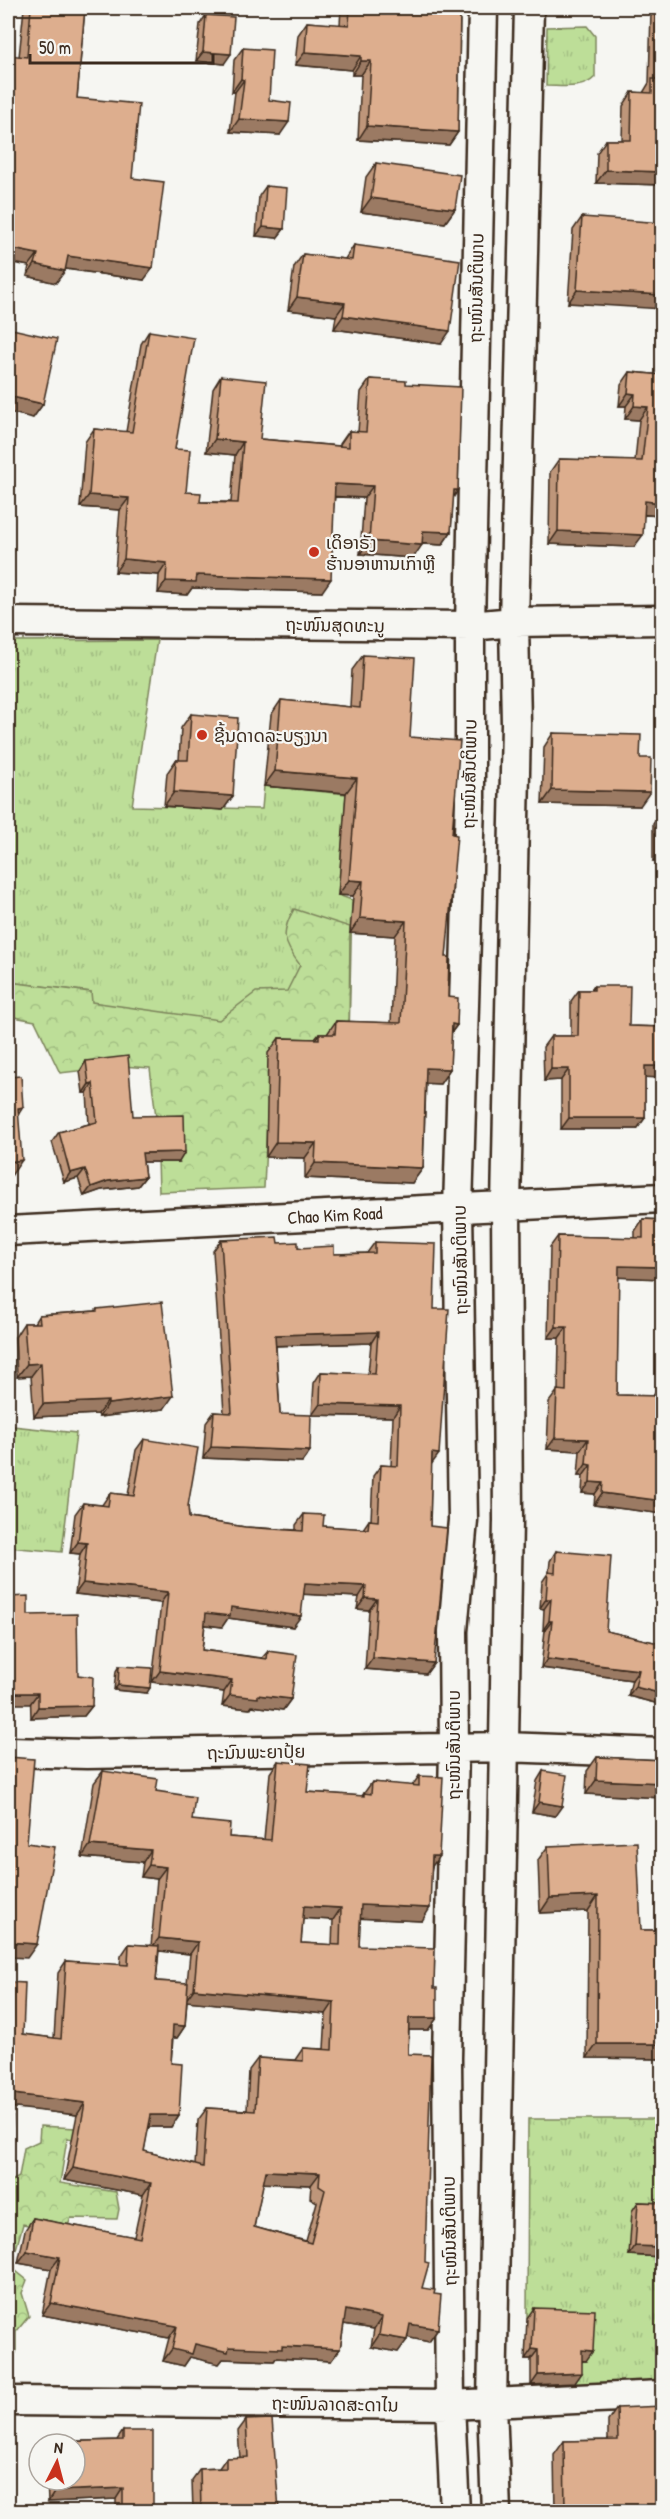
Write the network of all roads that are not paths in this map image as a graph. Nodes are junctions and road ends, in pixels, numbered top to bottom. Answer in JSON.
{"nodes":[{"id":1,"x":483,"y":8,"type":"edge"},
{"id":2,"x":529,"y":8,"type":"edge"},
{"id":3,"x":663,"y":620,"type":"edge"},
{"id":4,"x":8,"y":622,"type":"edge"},
{"id":5,"x":514,"y":622,"type":"junction"},
{"id":6,"x":470,"y":627,"type":"junction"},
{"id":7,"x":663,"y":1198,"type":"edge"},
{"id":8,"x":506,"y":1206,"type":"junction"},
{"id":9,"x":459,"y":1209,"type":"junction"},
{"id":10,"x":8,"y":1231,"type":"edge"},
{"id":11,"x":505,"y":1747,"type":"junction"},
{"id":12,"x":454,"y":1750,"type":"junction"},
{"id":13,"x":8,"y":1752,"type":"edge"},
{"id":14,"x":663,"y":1754,"type":"edge"},
{"id":15,"x":663,"y":2395,"type":"edge"},
{"id":16,"x":8,"y":2402,"type":"edge"},
{"id":17,"x":492,"y":2404,"type":"junction"},
{"id":18,"x":450,"y":2406,"type":"junction"},
{"id":19,"x":455,"y":2511,"type":"edge"},
{"id":20,"x":496,"y":2511,"type":"edge"}],
"edges":[{"from":1,"to":6,"type":"street","name":"ຖະໜົນສັນຕິພາບ"},
{"from":2,"to":5,"type":"street"},
{"from":3,"to":5,"type":"street","name":"ຖະໜົນສຸດທະນູ"},
{"from":4,"to":6,"type":"street","name":"ຖະໜົນສຸດທະນູ"},
{"from":5,"to":6,"type":"street","name":"ຖະໜົນສຸດທະນູ"},
{"from":5,"to":8,"type":"street"},
{"from":6,"to":9,"type":"street","name":"ຖະໜົນສັນຕິພາບ"},
{"from":7,"to":8,"type":"street","name":"Chao Kim Road"},
{"from":8,"to":9,"type":"street","name":"Chao Kim Road"},
{"from":8,"to":11,"type":"street"},
{"from":9,"to":10,"type":"street","name":"Chao Kim Road"},
{"from":9,"to":12,"type":"street","name":"ຖະໜົນສັນຕິພາບ"},
{"from":11,"to":12,"type":"street","name":"ຖະນົນພະຍາປຸ້ຍ"},
{"from":11,"to":14,"type":"street","name":"ຖະນົນພະຍາປຸ້ຍ"},
{"from":11,"to":17,"type":"street"},
{"from":12,"to":13,"type":"street","name":"ຖະນົນພະຍາປຸ້ຍ"},
{"from":12,"to":18,"type":"street","name":"ຖະໜົນສັນຕິພາບ"},
{"from":15,"to":17,"type":"street","name":"ຖະໜົນລາດສະດາໄນ"},
{"from":16,"to":18,"type":"street","name":"ຖະໜົນລາດສະດາໄນ"},
{"from":17,"to":18,"type":"street","name":"ຖະໜົນລາດສະດາໄນ"},
{"from":17,"to":20,"type":"street"},
{"from":18,"to":19,"type":"street","name":"ຖະໜົນສັນຕິພາບ"}]}
